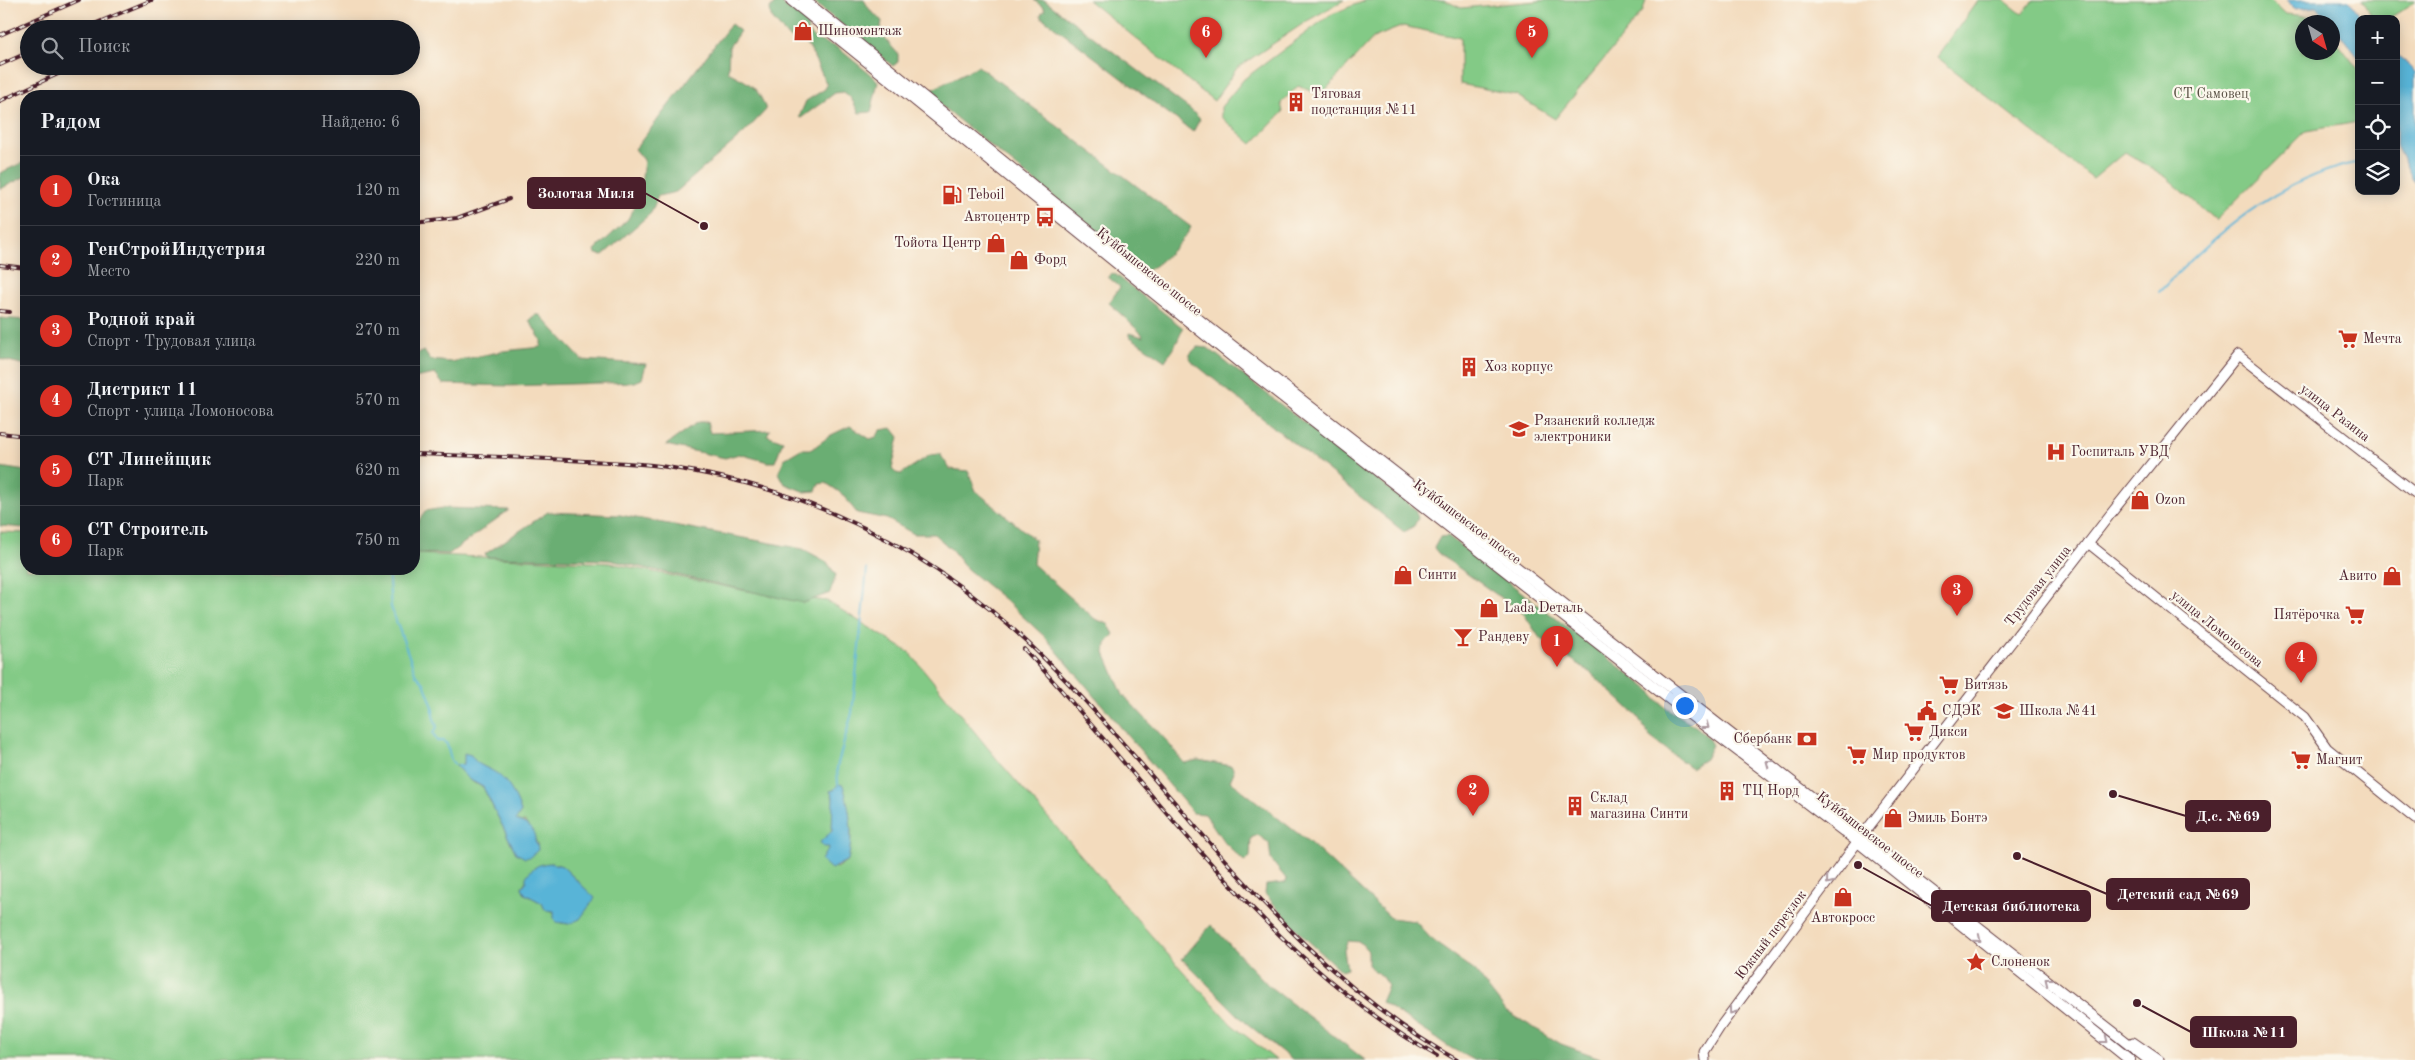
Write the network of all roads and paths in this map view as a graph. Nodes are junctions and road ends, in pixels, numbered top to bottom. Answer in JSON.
{"nodes":[{"id":1,"x":791,"y":0,"type":"edge"},
{"id":2,"x":804,"y":0,"type":"edge"},
{"id":3,"x":2238,"y":355,"type":"joint"},
{"id":4,"x":2415,"y":493,"type":"edge"},
{"id":5,"x":2088,"y":543,"type":"junction"},
{"id":6,"x":2415,"y":819,"type":"edge"},
{"id":7,"x":1860,"y":839,"type":"junction"},
{"id":8,"x":2087,"y":1010,"type":"junction"},
{"id":9,"x":1705,"y":1056,"type":"edge"},
{"id":10,"x":2130,"y":1060,"type":"edge"},
{"id":11,"x":2149,"y":1060,"type":"edge"},
{"id":12,"x":2160,"y":1060,"type":"edge"}],
"edges":[{"from":1,"to":7,"type":"main road","name":"Куйбышевское шоссе","one_way":true},
{"from":7,"to":2,"type":"main road","name":"Куйбышевское шоссе","one_way":true},
{"from":3,"to":4,"type":"street","name":"улица Разина"},
{"from":3,"to":5,"type":"street","name":"Трудовая улица"},
{"from":5,"to":6,"type":"street","name":"улица Ломоносова"},
{"from":5,"to":7,"type":"street","name":"Трудовая улица"},
{"from":8,"to":7,"type":"main road","name":"Куйбышевское шоссе","one_way":true},
{"from":7,"to":9,"type":"street","name":"Южный переулок","one_way":true},
{"from":7,"to":10,"type":"main road","name":"Куйбышевское шоссе","one_way":true},
{"from":8,"to":11,"type":"main road","name":"Куйбышевское шоссе"},
{"from":8,"to":12,"type":"street","name":"Куйбышевское шоссе"}]}
